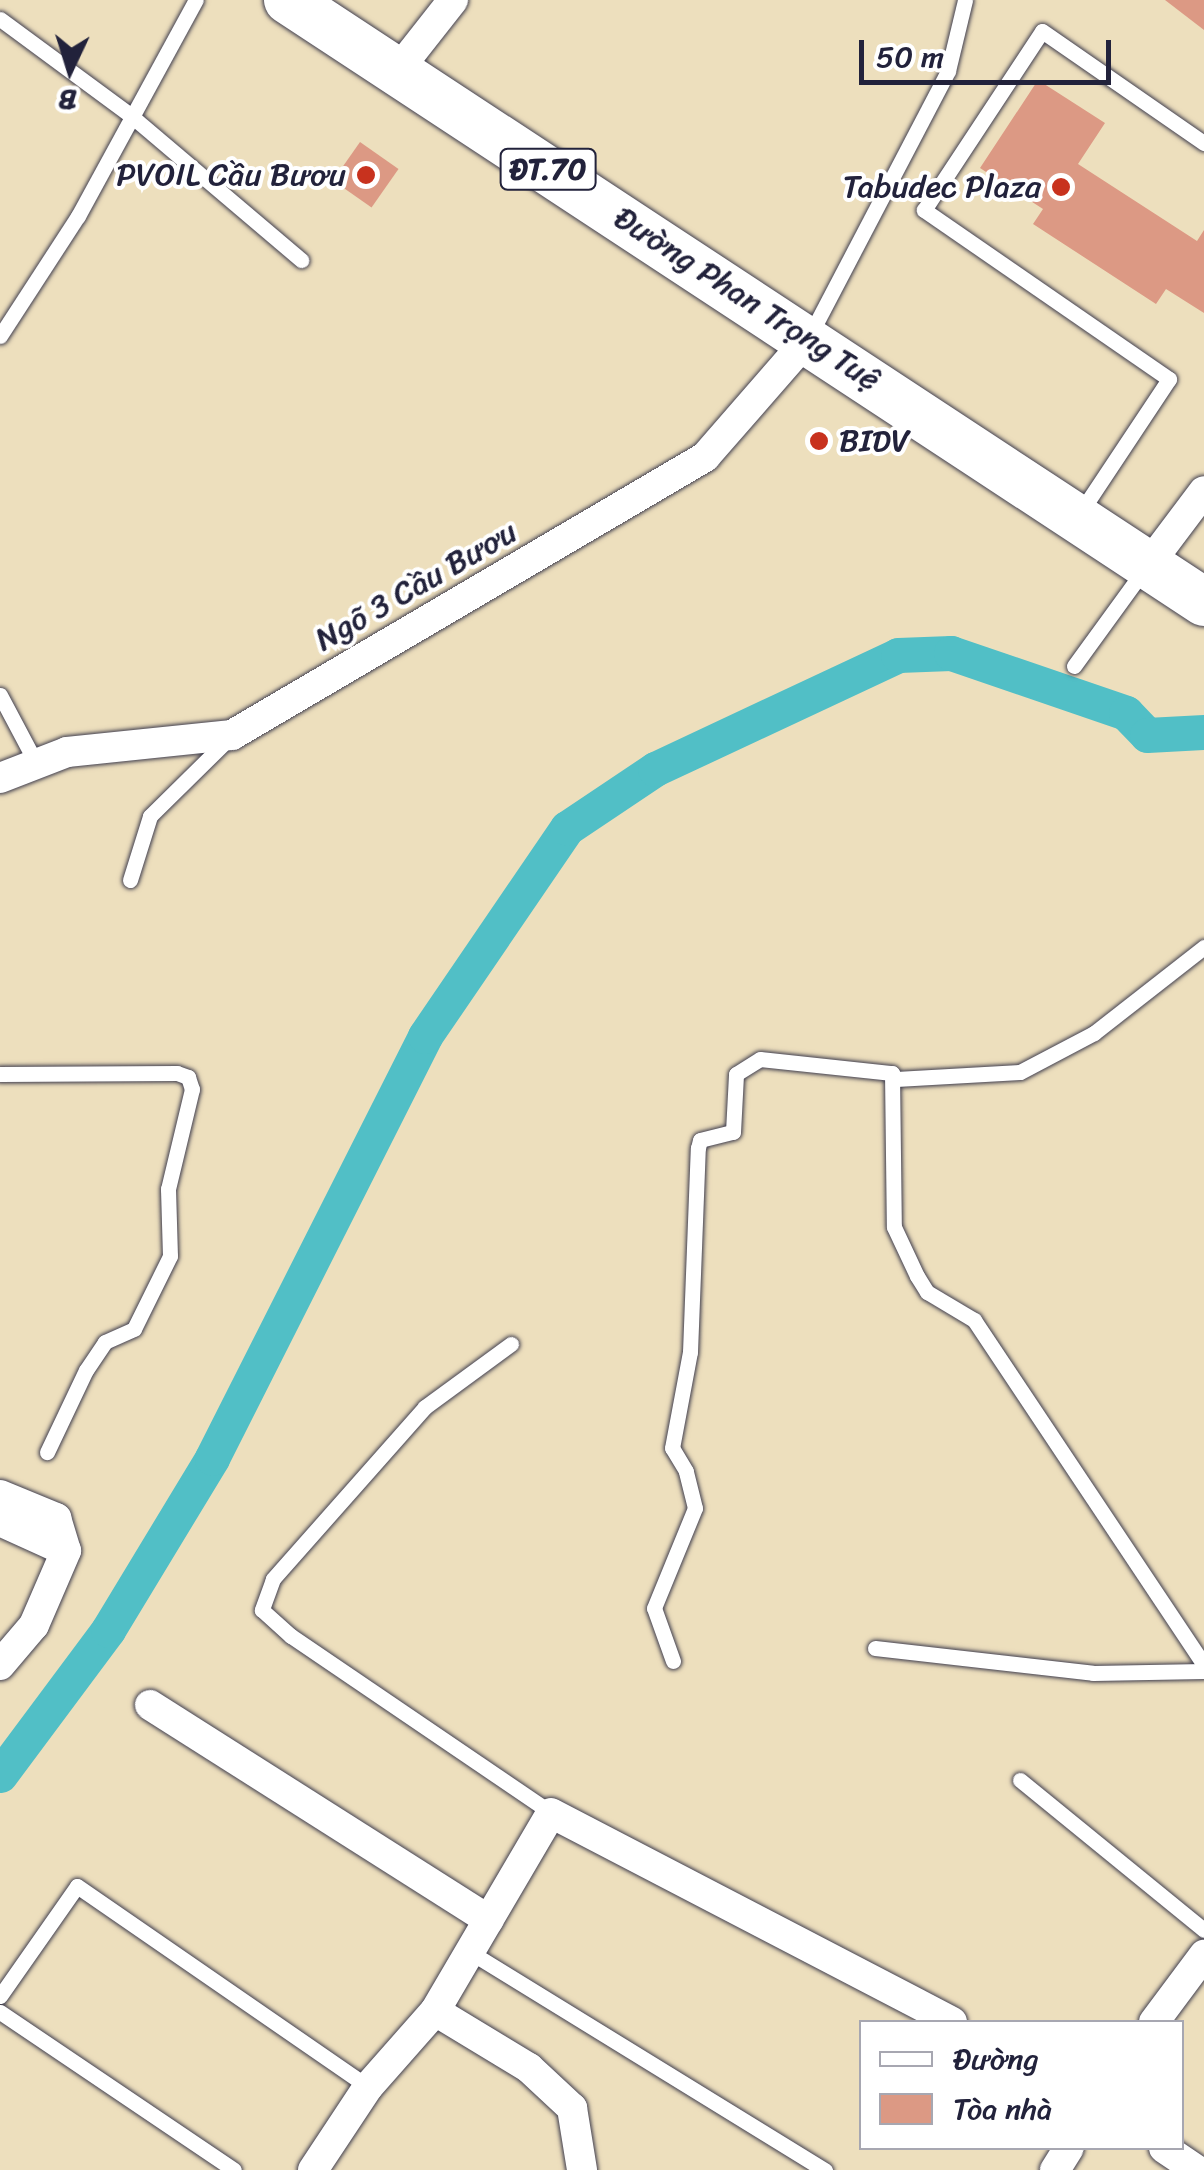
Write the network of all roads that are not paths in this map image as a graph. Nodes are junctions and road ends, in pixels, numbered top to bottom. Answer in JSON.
{"nodes":[{"id":1,"x":196,"y":0,"type":"edge"},
{"id":2,"x":288,"y":0,"type":"edge"},
{"id":3,"x":453,"y":0,"type":"edge"},
{"id":4,"x":966,"y":0,"type":"edge"},
{"id":5,"x":0,"y":20,"type":"edge"},
{"id":6,"x":398,"y":70,"type":"junction"},
{"id":7,"x":129,"y":114,"type":"junction"},
{"id":8,"x":1204,"y":144,"type":"edge"},
{"id":9,"x":301,"y":260,"type":"dead end"},
{"id":10,"x":0,"y":336,"type":"edge"},
{"id":11,"x":808,"y":339,"type":"junction"},
{"id":12,"x":1204,"y":491,"type":"edge"},
{"id":13,"x":1078,"y":516,"type":"junction"},
{"id":14,"x":1148,"y":564,"type":"junction"},
{"id":15,"x":1204,"y":602,"type":"edge"},
{"id":16,"x":1074,"y":666,"type":"dead end"},
{"id":17,"x":0,"y":695,"type":"edge"},
{"id":18,"x":232,"y":735,"type":"junction"},
{"id":19,"x":36,"y":761,"type":"junction"},
{"id":20,"x":0,"y":778,"type":"edge"},
{"id":21,"x":130,"y":880,"type":"dead end"},
{"id":22,"x":1204,"y":947,"type":"edge"},
{"id":23,"x":0,"y":1074,"type":"edge"},
{"id":24,"x":896,"y":1079,"type":"junction"},
{"id":25,"x":510,"y":1344,"type":"dead end"},
{"id":26,"x":47,"y":1452,"type":"dead end"},
{"id":27,"x":0,"y":1495,"type":"edge"},
{"id":28,"x":0,"y":1520,"type":"edge"},
{"id":29,"x":66,"y":1551,"type":"junction"},
{"id":30,"x":875,"y":1648,"type":"dead end"},
{"id":31,"x":672,"y":1661,"type":"dead end"},
{"id":32,"x":0,"y":1666,"type":"edge"},
{"id":33,"x":1204,"y":1668,"type":"edge"},
{"id":34,"x":150,"y":1704,"type":"dead end"},
{"id":35,"x":1020,"y":1780,"type":"dead end"},
{"id":36,"x":550,"y":1813,"type":"junction"},
{"id":37,"x":489,"y":1920,"type":"junction"},
{"id":38,"x":1204,"y":1930,"type":"edge"},
{"id":39,"x":470,"y":1952,"type":"junction"},
{"id":40,"x":1204,"y":1955,"type":"edge"},
{"id":41,"x":0,"y":1996,"type":"edge"},
{"id":42,"x":435,"y":2010,"type":"junction"},
{"id":43,"x":0,"y":2012,"type":"edge"},
{"id":44,"x":948,"y":2020,"type":"edge"},
{"id":45,"x":1155,"y":2020,"type":"edge"},
{"id":46,"x":368,"y":2088,"type":"junction"},
{"id":47,"x":1167,"y":2150,"type":"edge"},
{"id":48,"x":234,"y":2170,"type":"edge"},
{"id":49,"x":313,"y":2170,"type":"edge"},
{"id":50,"x":582,"y":2170,"type":"edge"},
{"id":51,"x":825,"y":2170,"type":"edge"},
{"id":52,"x":1198,"y":2170,"type":"edge"}],
"edges":[{"from":1,"to":7,"type":"lane"},
{"from":2,"to":6,"type":"main road","name":"Đường Phan Trọng Tuệ","number":"ĐT.70"},
{"from":3,"to":6,"type":"street"},
{"from":4,"to":11,"type":"lane"},
{"from":5,"to":7,"type":"lane"},
{"from":6,"to":11,"type":"main road","name":"Đường Phan Trọng Tuệ","number":"ĐT.70"},
{"from":7,"to":9,"type":"lane"},
{"from":7,"to":10,"type":"lane"},
{"from":8,"to":13,"type":"lane"},
{"from":11,"to":13,"type":"main road","name":"Đường Phan Trọng Tuệ","number":"ĐT.70"},
{"from":11,"to":18,"type":"street","name":"Ngõ 3 Cầu Bươu"},
{"from":12,"to":14,"type":"street"},
{"from":13,"to":14,"type":"main road","name":"Đường Phan Trọng Tuệ","number":"ĐT.70"},
{"from":14,"to":15,"type":"main road","name":"Đường Phan Trọng Tuệ","number":"ĐT.70"},
{"from":14,"to":16,"type":"lane"},
{"from":17,"to":19,"type":"lane"},
{"from":18,"to":19,"type":"street","name":"Ngõ 3 Cầu Bươu"},
{"from":18,"to":21,"type":"lane"},
{"from":19,"to":20,"type":"street","name":"Ngõ 3 Cầu Bươu"},
{"from":22,"to":24,"type":"lane"},
{"from":23,"to":26,"type":"lane"},
{"from":24,"to":31,"type":"lane"},
{"from":24,"to":33,"type":"lane"},
{"from":25,"to":36,"type":"lane"},
{"from":27,"to":29,"type":"street"},
{"from":28,"to":29,"type":"street"},
{"from":29,"to":32,"type":"street"},
{"from":30,"to":33,"type":"lane"},
{"from":34,"to":37,"type":"street"},
{"from":35,"to":38,"type":"lane"},
{"from":36,"to":37,"type":"street"},
{"from":36,"to":44,"type":"street"},
{"from":37,"to":39,"type":"street"},
{"from":39,"to":42,"type":"street"},
{"from":39,"to":51,"type":"lane"},
{"from":40,"to":45,"type":"street"},
{"from":41,"to":46,"type":"lane"},
{"from":42,"to":46,"type":"street"},
{"from":42,"to":50,"type":"street"},
{"from":43,"to":48,"type":"lane"},
{"from":46,"to":49,"type":"street"},
{"from":47,"to":52,"type":"street"}]}
